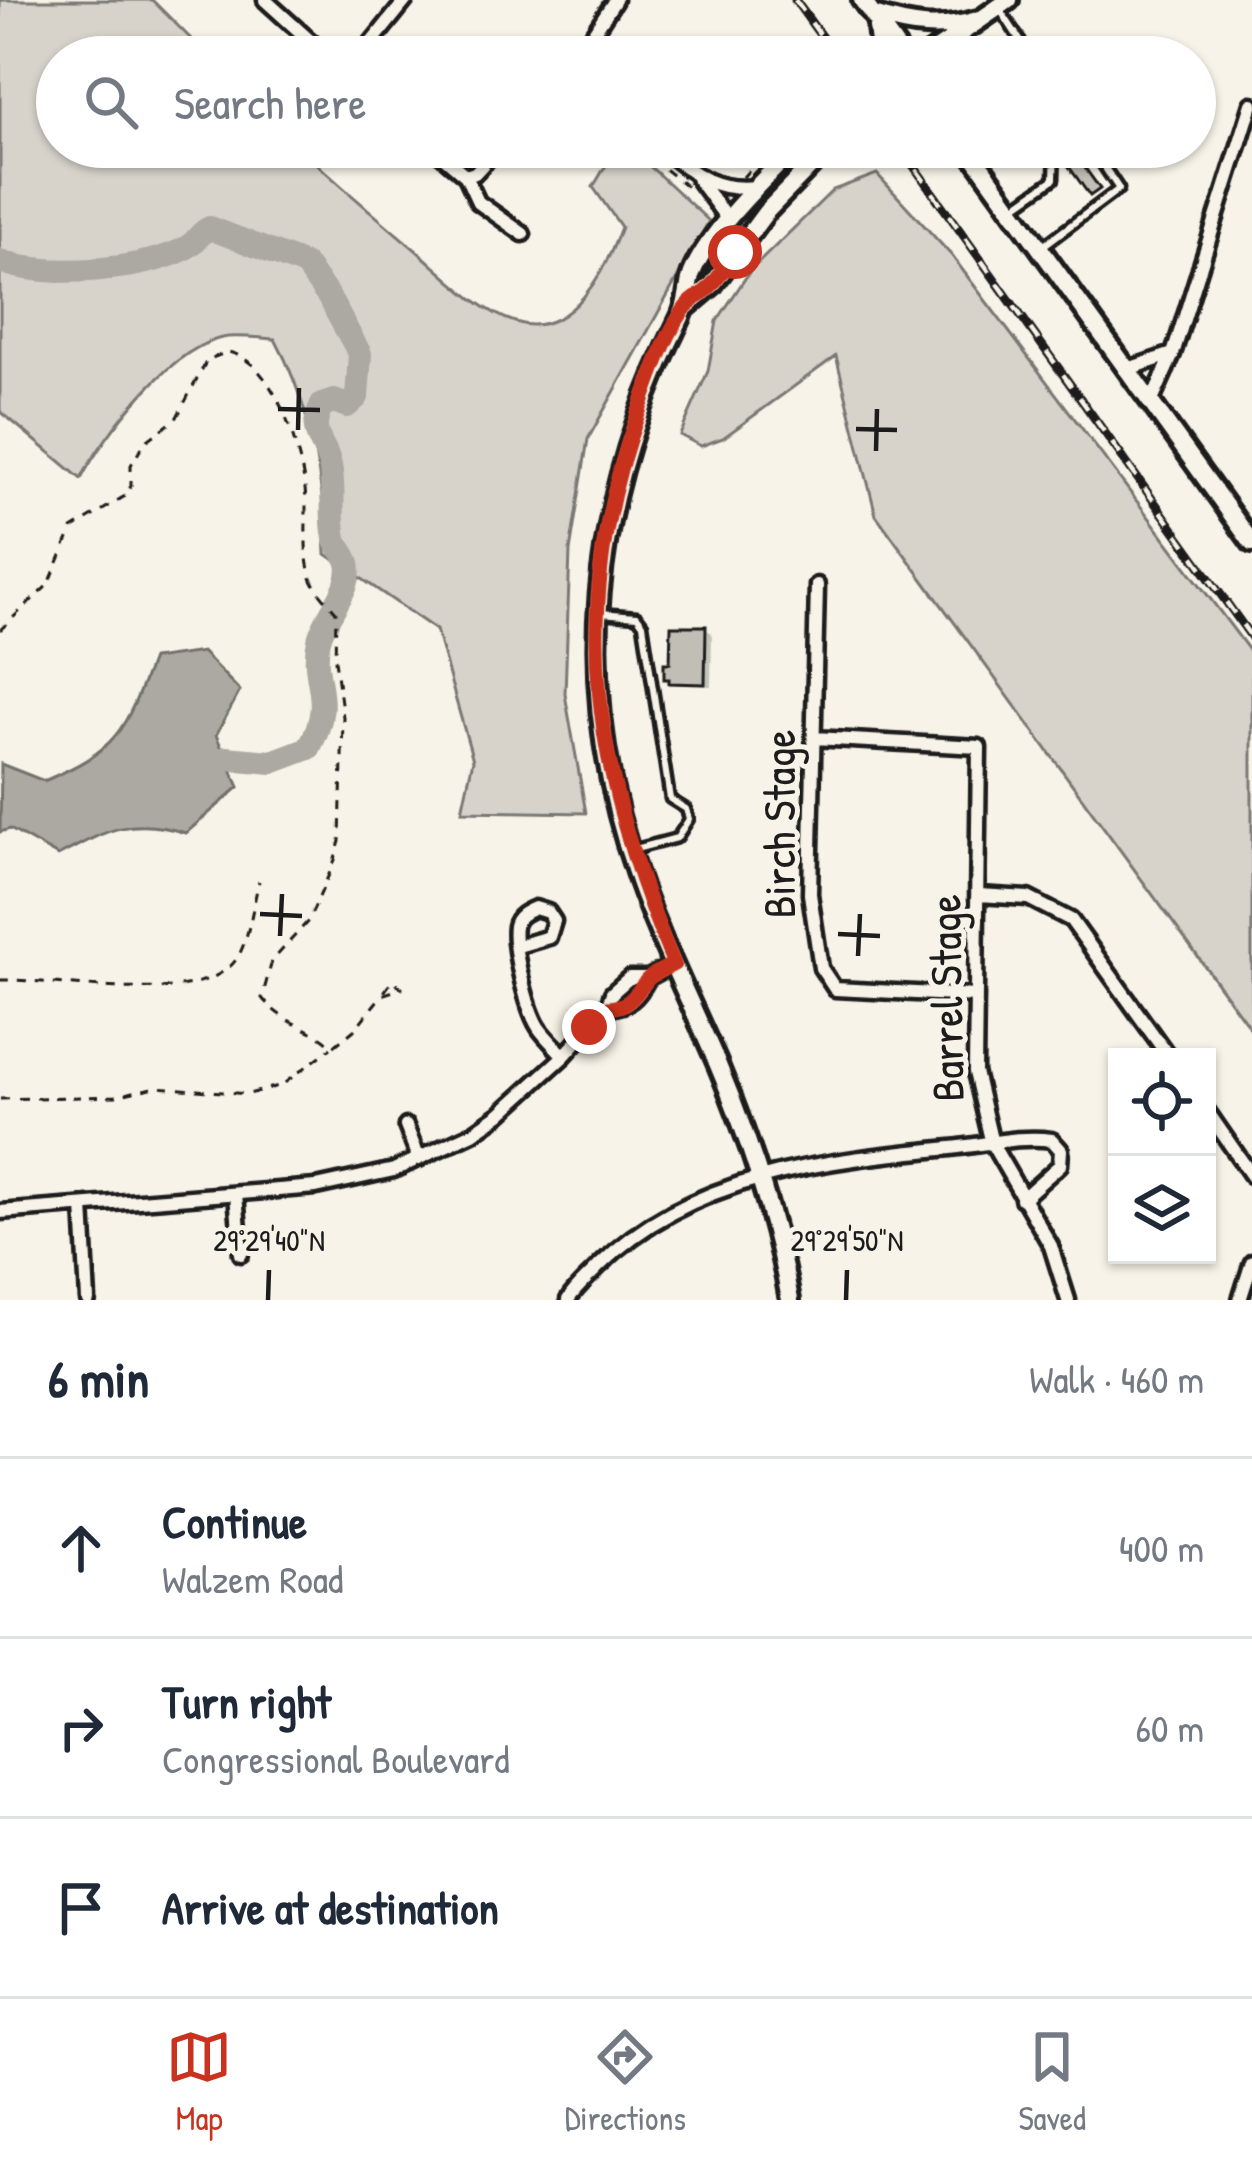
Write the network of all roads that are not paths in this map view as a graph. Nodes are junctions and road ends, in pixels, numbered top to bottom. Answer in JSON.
{"nodes":[{"id":1,"x":265,"y":0,"type":"edge"},
{"id":2,"x":406,"y":0,"type":"edge"},
{"id":3,"x":615,"y":0,"type":"edge"},
{"id":4,"x":1004,"y":4,"type":"edge"},
{"id":5,"x":867,"y":8,"type":"edge"},
{"id":6,"x":978,"y":20,"type":"junction"},
{"id":7,"x":305,"y":36,"type":"edge"},
{"id":8,"x":377,"y":36,"type":"edge"},
{"id":9,"x":592,"y":36,"type":"edge"},
{"id":10,"x":887,"y":36,"type":"edge"},
{"id":11,"x":956,"y":36,"type":"edge"},
{"id":12,"x":964,"y":36,"type":"edge"},
{"id":13,"x":1020,"y":36,"type":"edge"},
{"id":14,"x":1252,"y":104,"type":"edge"},
{"id":15,"x":457,"y":168,"type":"edge"},
{"id":16,"x":480,"y":168,"type":"edge"},
{"id":17,"x":686,"y":168,"type":"edge"},
{"id":18,"x":776,"y":168,"type":"edge"},
{"id":19,"x":809,"y":168,"type":"edge"},
{"id":20,"x":982,"y":168,"type":"edge"},
{"id":21,"x":1054,"y":168,"type":"edge"},
{"id":22,"x":1105,"y":168,"type":"edge"},
{"id":23,"x":692,"y":173,"type":"junction"},
{"id":24,"x":466,"y":176,"type":"junction"},
{"id":25,"x":757,"y":187,"type":"junction"},
{"id":26,"x":1011,"y":209,"type":"junction"},
{"id":27,"x":728,"y":220,"type":"junction"},
{"id":28,"x":523,"y":233,"type":"dead end"},
{"id":29,"x":1039,"y":249,"type":"junction"},
{"id":30,"x":686,"y":307,"type":"junction"},
{"id":31,"x":1172,"y":354,"type":"junction"},
{"id":32,"x":1125,"y":370,"type":"junction"},
{"id":33,"x":1151,"y":403,"type":"junction"},
{"id":34,"x":1252,"y":543,"type":"edge"},
{"id":35,"x":817,"y":585,"type":"dead end"},
{"id":36,"x":597,"y":612,"type":"junction"},
{"id":37,"x":814,"y":738,"type":"junction"},
{"id":38,"x":629,"y":851,"type":"junction"},
{"id":39,"x":979,"y":895,"type":"junction"},
{"id":40,"x":518,"y":946,"type":"dead end"},
{"id":41,"x":674,"y":964,"type":"junction"},
{"id":42,"x":976,"y":996,"type":"junction"},
{"id":43,"x":1163,"y":1048,"type":"edge"},
{"id":44,"x":565,"y":1056,"type":"junction"},
{"id":45,"x":1216,"y":1125,"type":"edge"},
{"id":46,"x":406,"y":1126,"type":"dead end"},
{"id":47,"x":992,"y":1144,"type":"junction"},
{"id":48,"x":419,"y":1159,"type":"junction"},
{"id":49,"x":1252,"y":1176,"type":"edge"},
{"id":50,"x":761,"y":1180,"type":"junction"},
{"id":51,"x":236,"y":1194,"type":"junction"},
{"id":52,"x":1022,"y":1199,"type":"junction"},
{"id":53,"x":83,"y":1206,"type":"junction"},
{"id":54,"x":0,"y":1212,"type":"edge"},
{"id":55,"x":241,"y":1253,"type":"dead end"},
{"id":56,"x":1252,"y":1262,"type":"edge"},
{"id":57,"x":574,"y":1298,"type":"edge"},
{"id":58,"x":89,"y":1300,"type":"edge"},
{"id":59,"x":790,"y":1300,"type":"edge"},
{"id":60,"x":1068,"y":1300,"type":"edge"},
{"id":61,"x":1240,"y":1300,"type":"edge"}],
"edges":[{"from":1,"to":7,"type":"street"},
{"from":2,"to":8,"type":"street"},
{"from":3,"to":9,"type":"street"},
{"from":4,"to":6,"type":"main road"},
{"from":4,"to":13,"type":"lane"},
{"from":5,"to":6,"type":"main road"},
{"from":5,"to":10,"type":"main road"},
{"from":6,"to":11,"type":"main road"},
{"from":6,"to":12,"type":"main road"},
{"from":14,"to":31,"type":"street"},
{"from":15,"to":24,"type":"street"},
{"from":16,"to":24,"type":"street"},
{"from":17,"to":23,"type":"street"},
{"from":18,"to":25,"type":"main road"},
{"from":19,"to":30,"type":"main road"},
{"from":20,"to":26,"type":"main road"},
{"from":21,"to":26,"type":"lane"},
{"from":22,"to":29,"type":"lane"},
{"from":23,"to":25,"type":"street"},
{"from":23,"to":27,"type":"street"},
{"from":24,"to":28,"type":"street"},
{"from":25,"to":27,"type":"main road"},
{"from":26,"to":29,"type":"main road"},
{"from":27,"to":30,"type":"main road"},
{"from":29,"to":32,"type":"main road"},
{"from":30,"to":36,"type":"main road"},
{"from":31,"to":32,"type":"street"},
{"from":31,"to":33,"type":"street"},
{"from":32,"to":33,"type":"main road"},
{"from":33,"to":34,"type":"main road"},
{"from":35,"to":37,"type":"street","name":"Birch Stage"},
{"from":36,"to":38,"type":"main road"},
{"from":36,"to":38,"type":"lane"},
{"from":37,"to":39,"type":"street","name":"Barrel Stage"},
{"from":37,"to":42,"type":"street","name":"Birch Stage"},
{"from":38,"to":41,"type":"main road"},
{"from":39,"to":42,"type":"street","name":"Barrel Stage"},
{"from":39,"to":43,"type":"street"},
{"from":40,"to":44,"type":"street"},
{"from":41,"to":44,"type":"street"},
{"from":41,"to":50,"type":"main road"},
{"from":42,"to":47,"type":"street","name":"Barrel Stage"},
{"from":44,"to":48,"type":"street"},
{"from":45,"to":49,"type":"street"},
{"from":46,"to":48,"type":"street"},
{"from":47,"to":50,"type":"street"},
{"from":47,"to":52,"type":"street","name":"Barrel Stage"},
{"from":47,"to":52,"type":"street"},
{"from":48,"to":51,"type":"street"},
{"from":50,"to":57,"type":"street"},
{"from":50,"to":59,"type":"main road"},
{"from":51,"to":53,"type":"street"},
{"from":51,"to":55,"type":"street"},
{"from":52,"to":60,"type":"street","name":"Barrel Stage"},
{"from":53,"to":54,"type":"street"},
{"from":53,"to":58,"type":"street"},
{"from":56,"to":61,"type":"street"}]}
